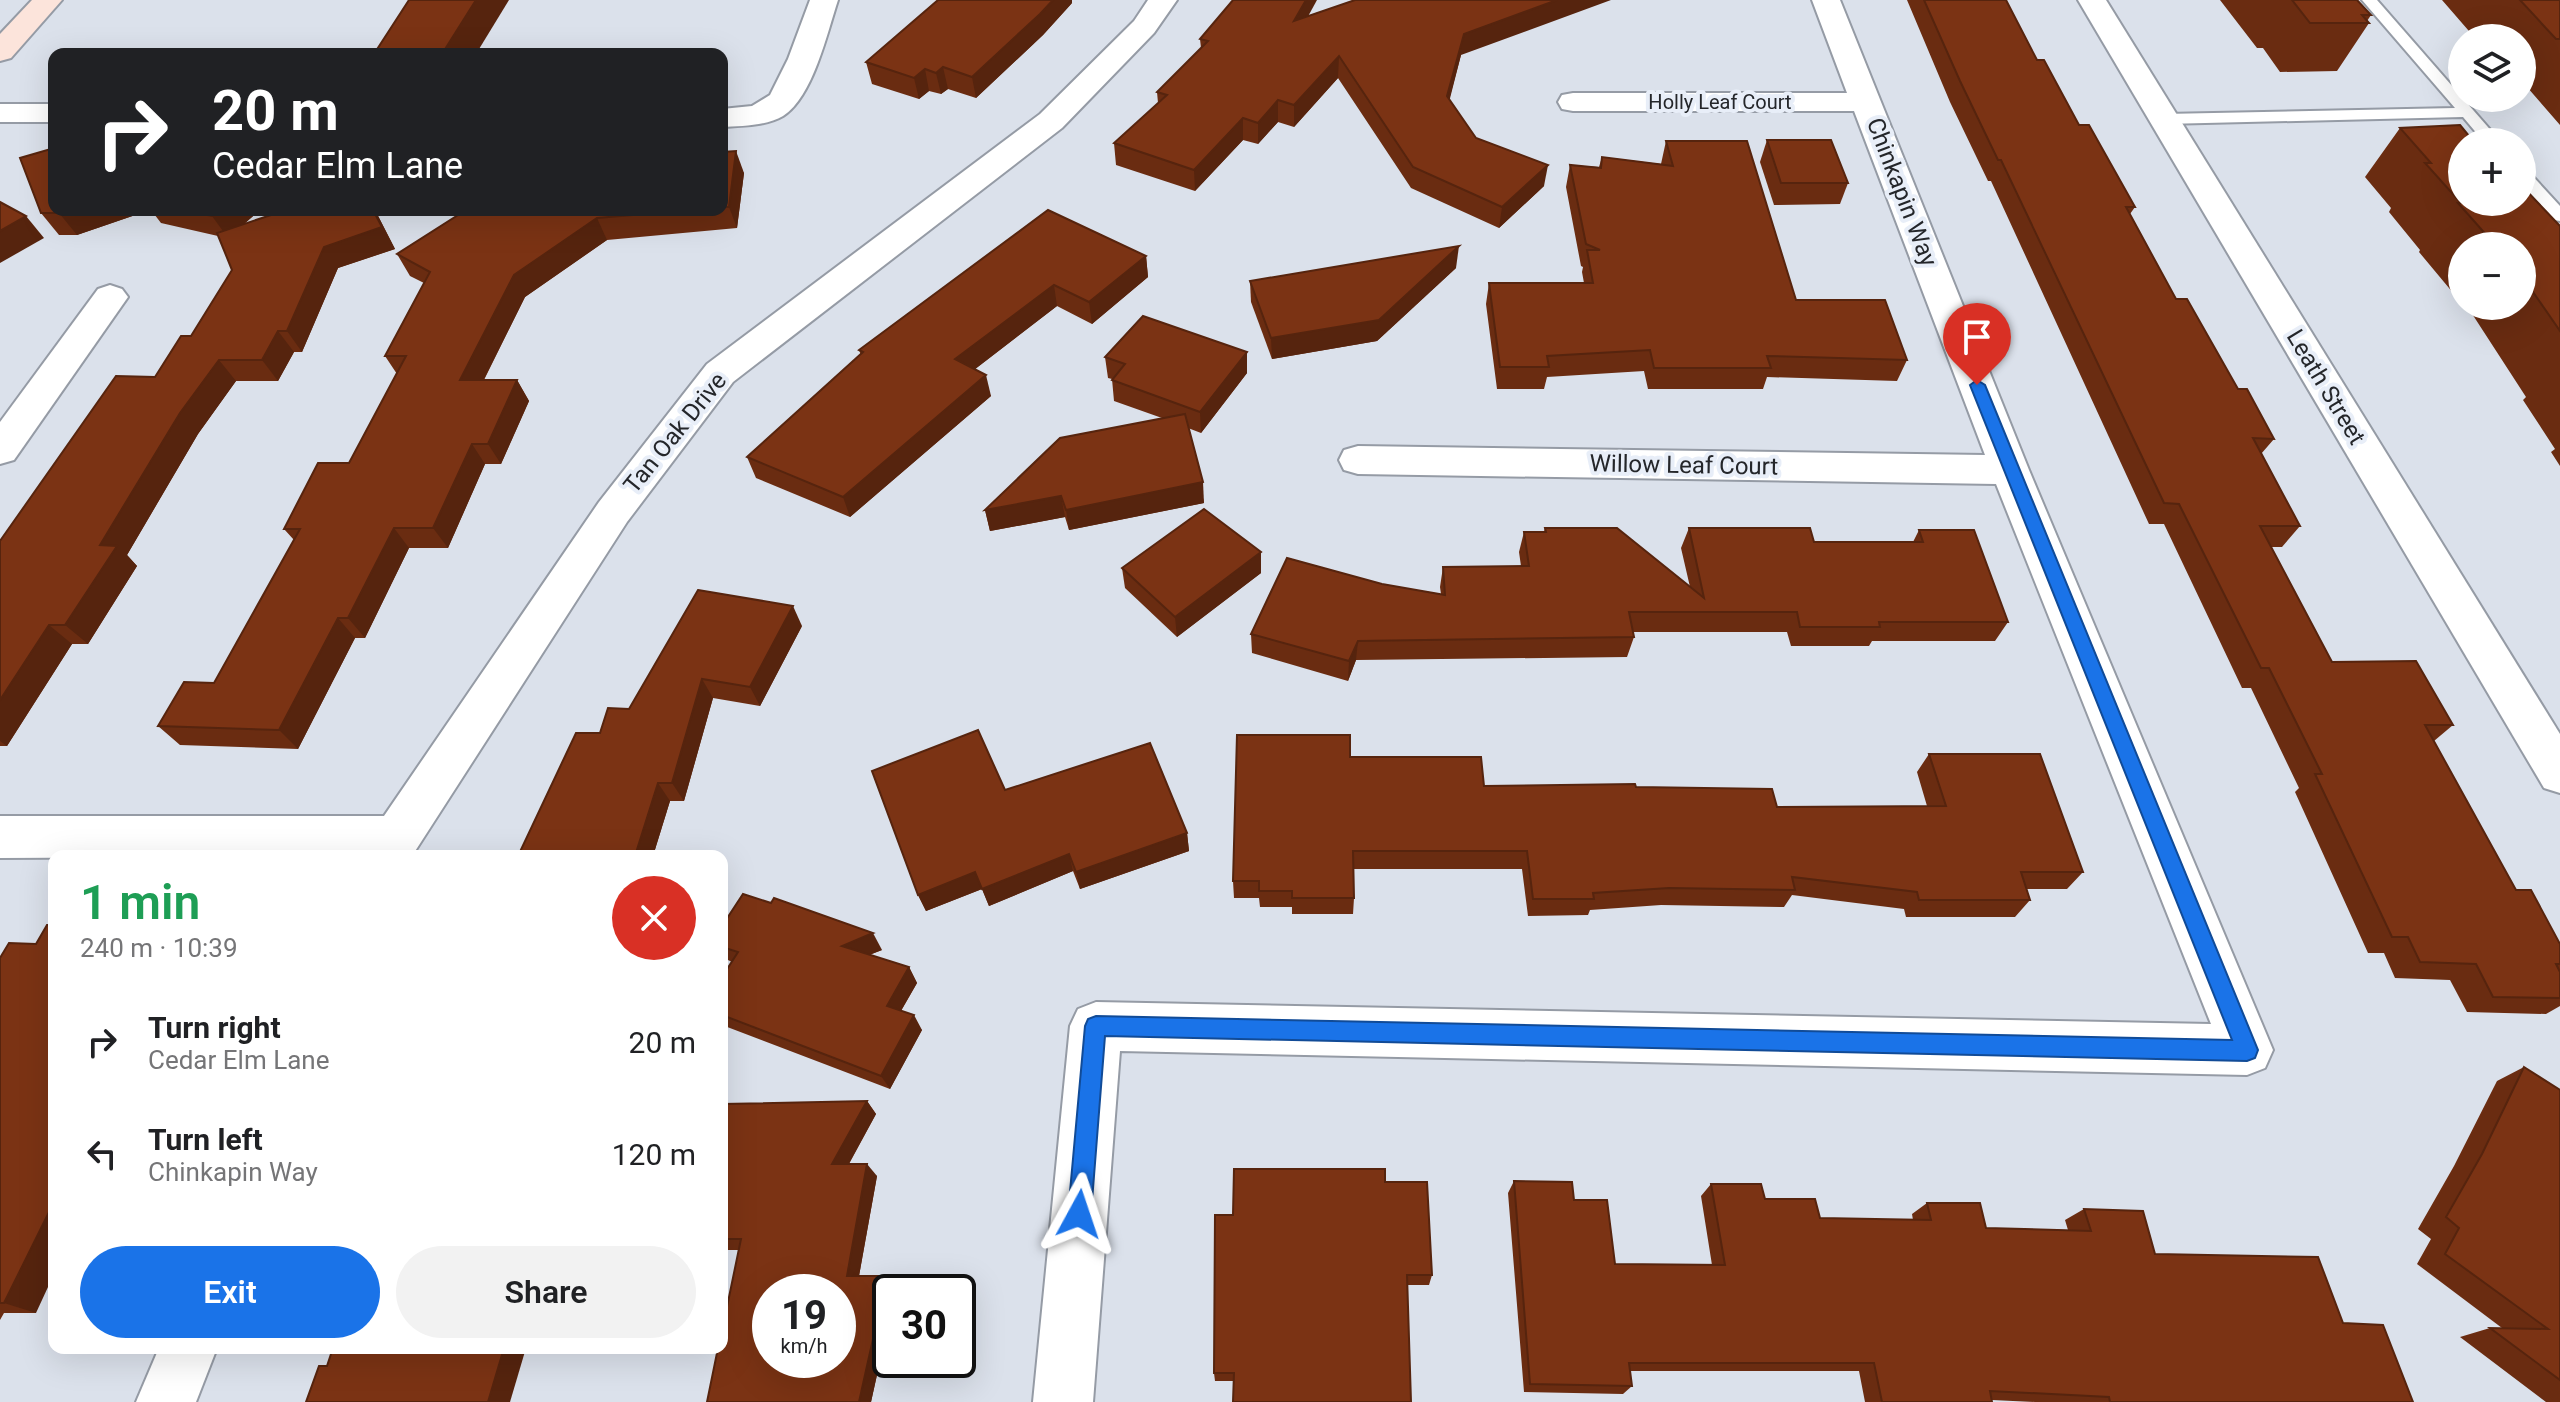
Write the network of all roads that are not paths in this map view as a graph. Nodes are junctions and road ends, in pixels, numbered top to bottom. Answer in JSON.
{"nodes":[{"id":1,"x":48,"y":0,"type":"edge"},
{"id":2,"x":824,"y":0,"type":"edge"},
{"id":3,"x":1163,"y":0,"type":"edge"},
{"id":4,"x":1826,"y":0,"type":"edge"},
{"id":5,"x":2092,"y":0,"type":"edge"},
{"id":6,"x":2369,"y":0,"type":"edge"},
{"id":7,"x":0,"y":52,"type":"edge"},
{"id":8,"x":2448,"y":91,"type":"edge"},
{"id":9,"x":1573,"y":102,"type":"dead end"},
{"id":10,"x":1867,"y":102,"type":"junction"},
{"id":11,"x":2466,"y":112,"type":"joint"},
{"id":12,"x":0,"y":113,"type":"edge"},
{"id":13,"x":48,"y":113,"type":"edge"},
{"id":14,"x":728,"y":118,"type":"edge"},
{"id":15,"x":2164,"y":119,"type":"junction"},
{"id":16,"x":2480,"y":128,"type":"edge"},
{"id":17,"x":2536,"y":189,"type":"edge"},
{"id":18,"x":2560,"y":216,"type":"edge"},
{"id":19,"x":110,"y":297,"type":"dead end"},
{"id":20,"x":0,"y":450,"type":"edge"},
{"id":21,"x":1358,"y":460,"type":"dead end"},
{"id":22,"x":2010,"y":470,"type":"junction"},
{"id":23,"x":2560,"y":774,"type":"edge"},
{"id":24,"x":0,"y":837,"type":"edge"},
{"id":25,"x":392,"y":846,"type":"edge"},
{"id":26,"x":186,"y":1354,"type":"edge"},
{"id":27,"x":166,"y":1402,"type":"edge"},
{"id":28,"x":1063,"y":1402,"type":"edge"}],
"edges":[{"from":1,"to":7,"type":"street"},
{"from":2,"to":14,"type":"street"},
{"from":3,"to":25,"type":"street","name":"Tan Oak Drive"},
{"from":4,"to":10,"type":"street","name":"Chinkapin Way"},
{"from":5,"to":15,"type":"street","name":"Leath Street"},
{"from":6,"to":8,"type":"lane"},
{"from":9,"to":10,"type":"street","name":"Holly Leaf Court"},
{"from":10,"to":22,"type":"street","name":"Chinkapin Way"},
{"from":11,"to":15,"type":"lane"},
{"from":11,"to":16,"type":"lane"},
{"from":12,"to":13,"type":"street"},
{"from":15,"to":23,"type":"street","name":"Leath Street"},
{"from":17,"to":18,"type":"lane"},
{"from":19,"to":20,"type":"street"},
{"from":21,"to":22,"type":"street","name":"Willow Leaf Court"},
{"from":22,"to":28,"type":"street","name":"Chinkapin Way"},
{"from":24,"to":25,"type":"street"},
{"from":26,"to":27,"type":"street"}]}
